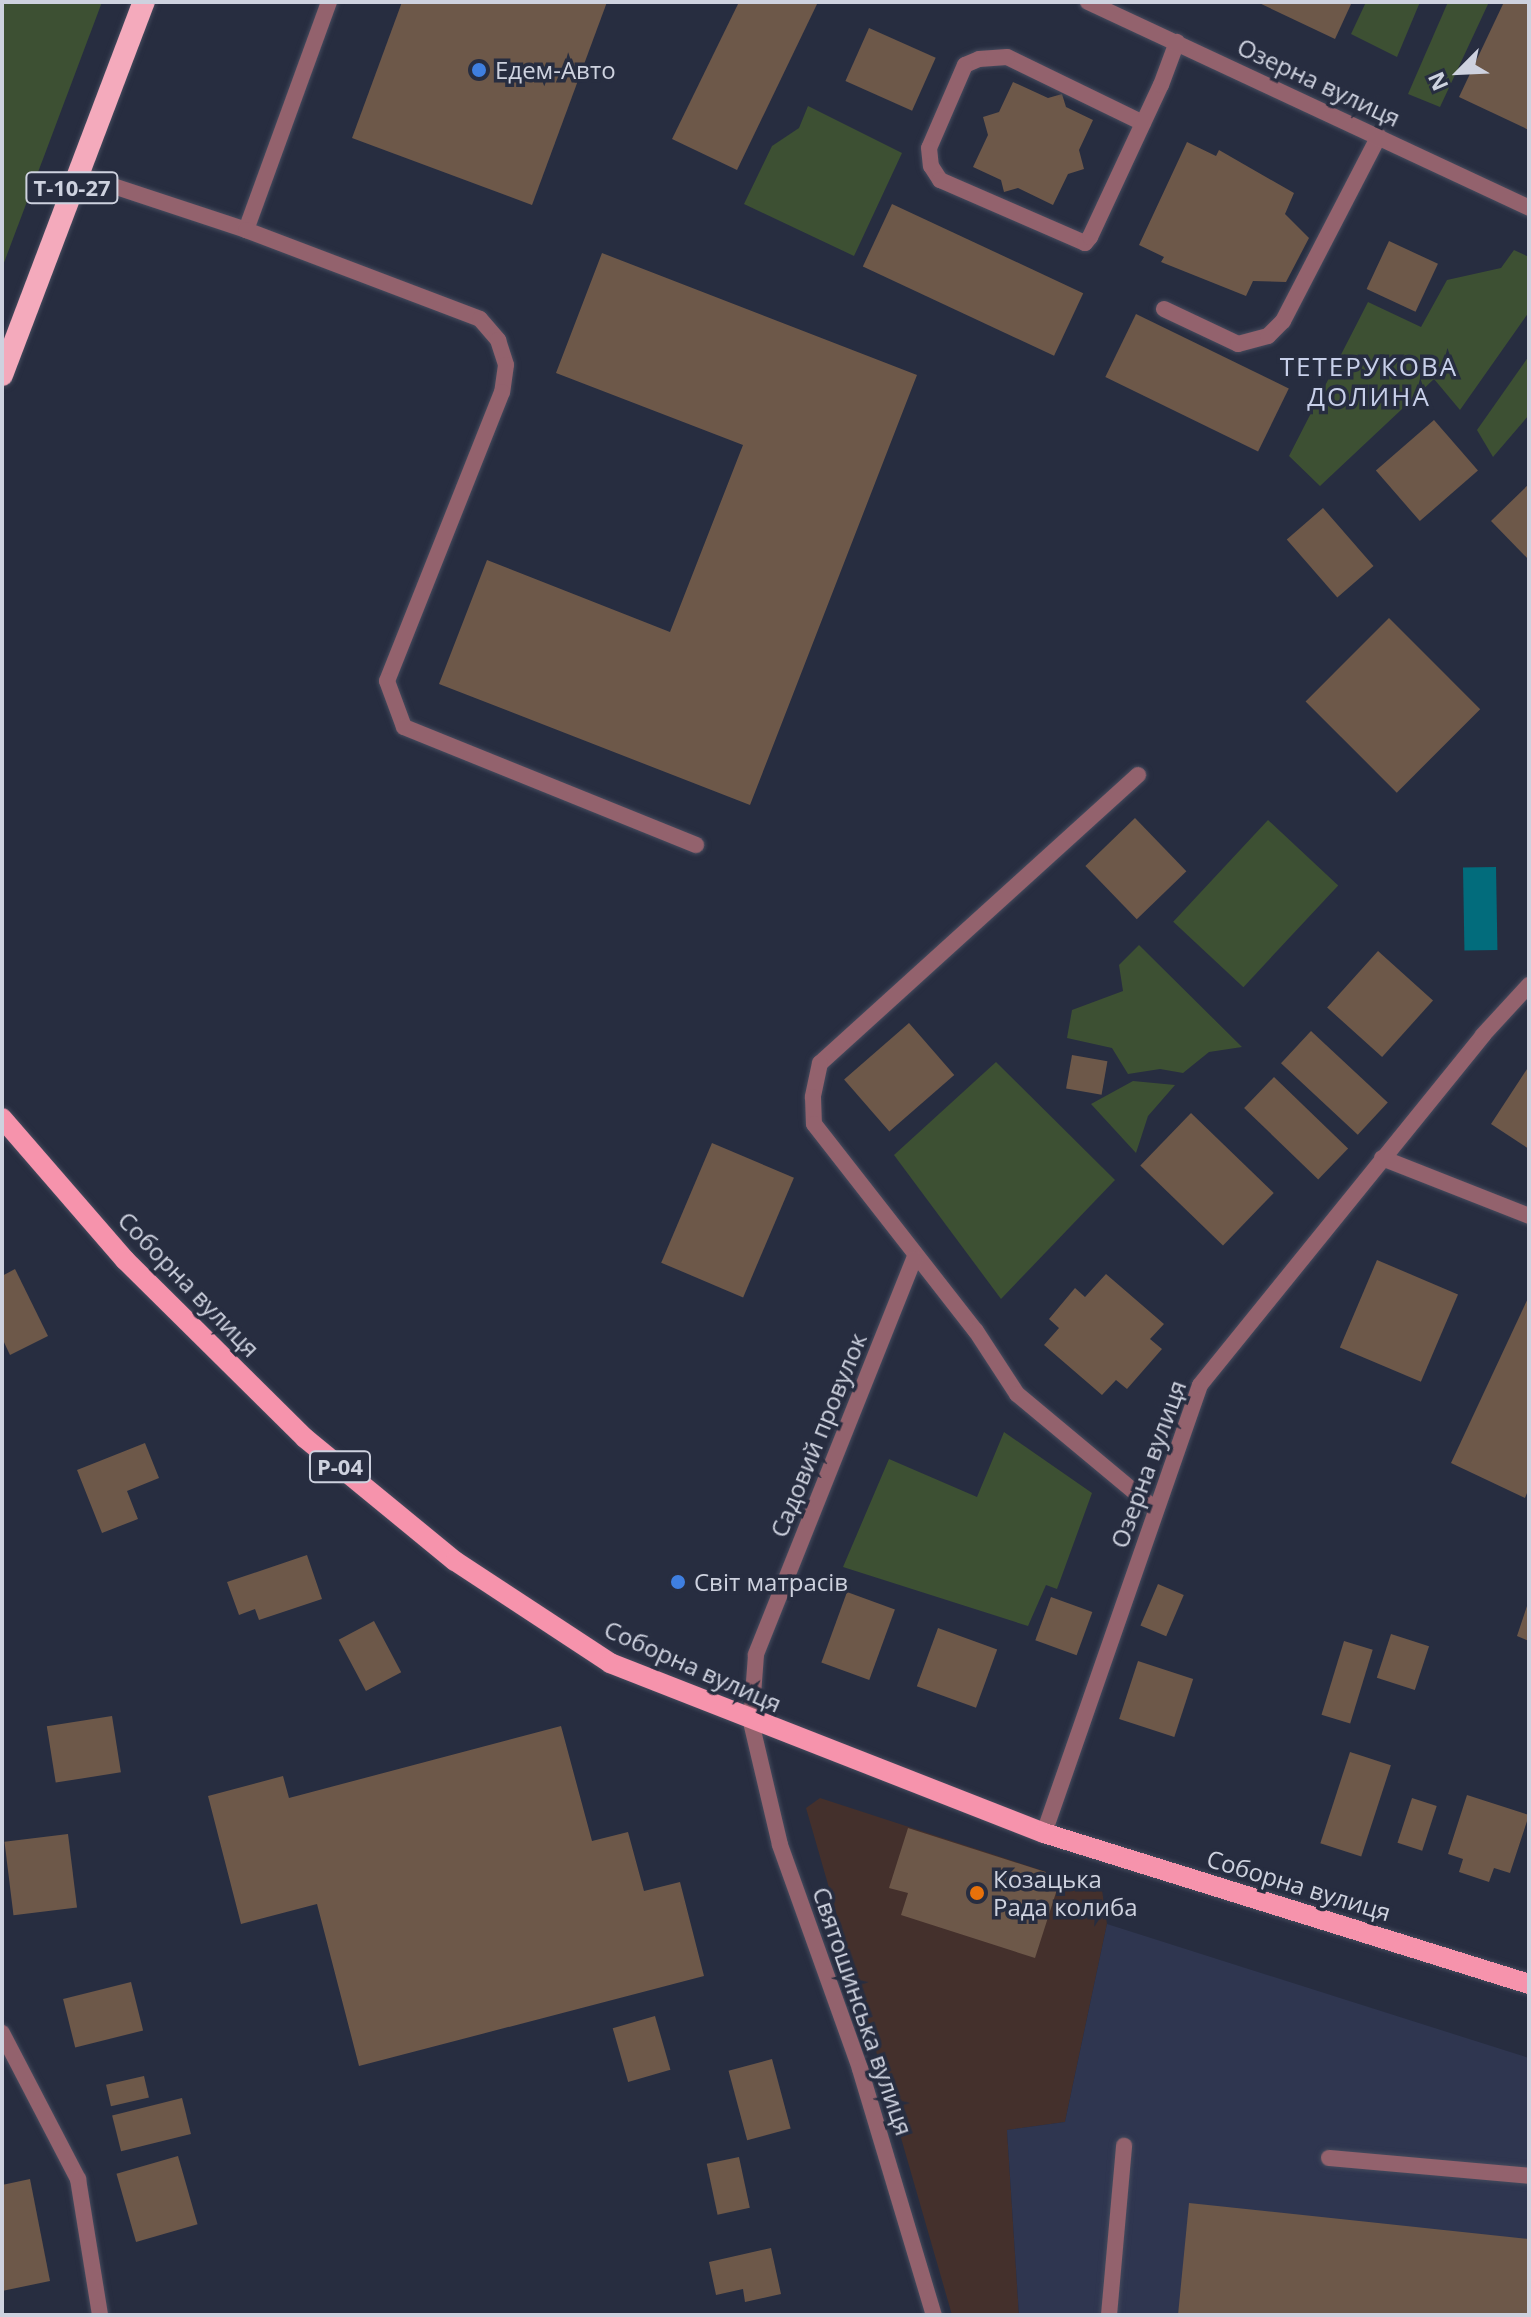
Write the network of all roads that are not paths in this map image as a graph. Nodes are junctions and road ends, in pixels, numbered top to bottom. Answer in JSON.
{"nodes":[{"id":1,"x":144,"y":2,"type":"edge"},
{"id":2,"x":329,"y":2,"type":"edge"},
{"id":3,"x":1088,"y":2,"type":"edge"},
{"id":4,"x":1177,"y":42,"type":"junction"},
{"id":5,"x":1143,"y":123,"type":"junction"},
{"id":6,"x":1379,"y":136,"type":"junction"},
{"id":7,"x":77,"y":174,"type":"junction"},
{"id":8,"x":1529,"y":208,"type":"edge"},
{"id":9,"x":246,"y":230,"type":"junction"},
{"id":10,"x":1164,"y":309,"type":"dead end"},
{"id":11,"x":2,"y":375,"type":"edge"},
{"id":12,"x":1138,"y":775,"type":"dead end"},
{"id":13,"x":696,"y":845,"type":"dead end"},
{"id":14,"x":1529,"y":985,"type":"edge"},
{"id":15,"x":2,"y":1118,"type":"edge"},
{"id":16,"x":1382,"y":1158,"type":"junction"},
{"id":17,"x":1529,"y":1216,"type":"edge"},
{"id":18,"x":914,"y":1259,"type":"junction"},
{"id":19,"x":1156,"y":1510,"type":"junction"},
{"id":20,"x":751,"y":1722,"type":"junction"},
{"id":21,"x":1044,"y":1833,"type":"junction"},
{"id":22,"x":1529,"y":1984,"type":"edge"},
{"id":23,"x":2,"y":2033,"type":"edge"},
{"id":24,"x":1124,"y":2146,"type":"dead end"},
{"id":25,"x":1329,"y":2158,"type":"dead end"},
{"id":26,"x":1529,"y":2176,"type":"edge"},
{"id":27,"x":100,"y":2315,"type":"edge"},
{"id":28,"x":934,"y":2315,"type":"edge"},
{"id":29,"x":1109,"y":2315,"type":"edge"}],
"edges":[{"from":1,"to":7,"type":"highway","number":"Т-10-27"},
{"from":2,"to":9,"type":"street"},
{"from":3,"to":4,"type":"street","name":"Озерна вулиця"},
{"from":4,"to":5,"type":"street"},
{"from":4,"to":6,"type":"street","name":"Озерна вулиця"},
{"from":5,"to":5,"type":"street"},
{"from":6,"to":8,"type":"street","name":"Озерна вулиця"},
{"from":6,"to":10,"type":"street"},
{"from":7,"to":9,"type":"street"},
{"from":7,"to":11,"type":"highway","number":"Т-10-27"},
{"from":9,"to":13,"type":"street"},
{"from":12,"to":18,"type":"street"},
{"from":14,"to":16,"type":"street","name":"Озерна вулиця"},
{"from":15,"to":20,"type":"main road","name":"Соборна вулиця","number":"Р-04"},
{"from":16,"to":17,"type":"street"},
{"from":16,"to":19,"type":"street","name":"Озерна вулиця"},
{"from":18,"to":19,"type":"street"},
{"from":18,"to":20,"type":"street","name":"Садовий провулок"},
{"from":19,"to":21,"type":"street","name":"Озерна вулиця"},
{"from":20,"to":21,"type":"main road","name":"Соборна вулиця","number":"Р-04"},
{"from":20,"to":28,"type":"street","name":"Святошинська вулиця"},
{"from":21,"to":22,"type":"main road","name":"Соборна вулиця","number":"Р-04"},
{"from":23,"to":27,"type":"street"},
{"from":24,"to":29,"type":"street"},
{"from":25,"to":26,"type":"street"}]}
